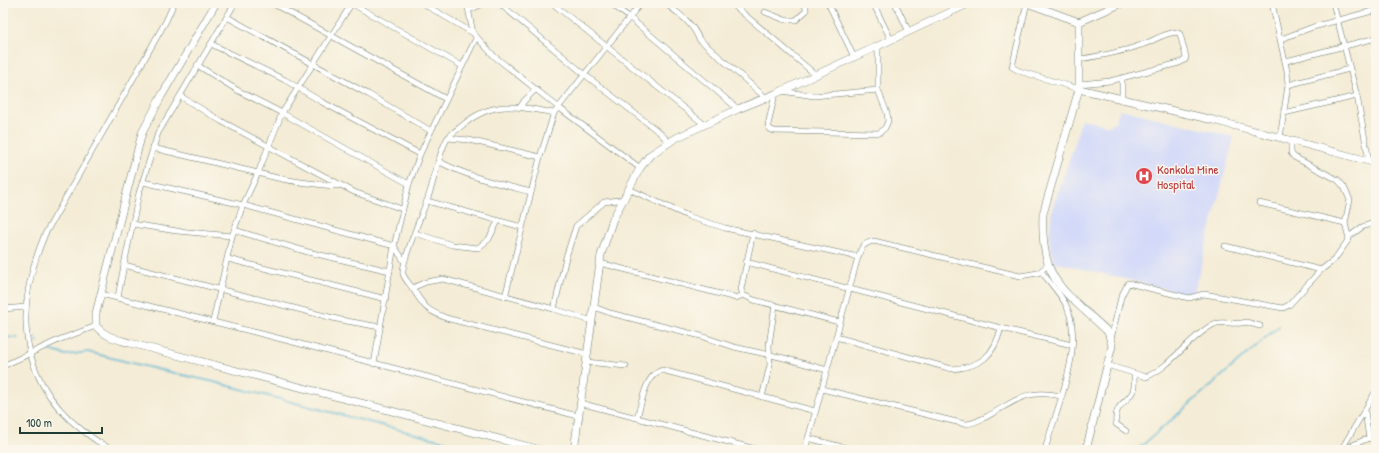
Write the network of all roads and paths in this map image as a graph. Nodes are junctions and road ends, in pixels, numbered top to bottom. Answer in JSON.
{"nodes":[{"id":1,"x":174,"y":3,"type":"edge"},
{"id":2,"x":216,"y":3,"type":"edge"},
{"id":3,"x":235,"y":3,"type":"edge"},
{"id":4,"x":272,"y":3,"type":"edge"},
{"id":5,"x":352,"y":3,"type":"edge"},
{"id":6,"x":422,"y":3,"type":"edge"},
{"id":7,"x":467,"y":3,"type":"edge"},
{"id":8,"x":485,"y":3,"type":"edge"},
{"id":9,"x":499,"y":3,"type":"edge"},
{"id":10,"x":552,"y":3,"type":"edge"},
{"id":11,"x":610,"y":3,"type":"edge"},
{"id":12,"x":641,"y":3,"type":"edge"},
{"id":13,"x":665,"y":3,"type":"edge"},
{"id":14,"x":730,"y":3,"type":"edge"},
{"id":15,"x":802,"y":3,"type":"edge"},
{"id":16,"x":828,"y":3,"type":"edge"},
{"id":17,"x":873,"y":3,"type":"edge"},
{"id":18,"x":895,"y":3,"type":"edge"},
{"id":19,"x":952,"y":3,"type":"edge"},
{"id":20,"x":970,"y":3,"type":"edge"},
{"id":21,"x":1026,"y":3,"type":"edge"},
{"id":22,"x":1122,"y":3,"type":"edge"},
{"id":23,"x":1272,"y":3,"type":"edge"},
{"id":24,"x":1332,"y":3,"type":"edge"},
{"id":25,"x":469,"y":10,"type":"junction"},
{"id":26,"x":1376,"y":10,"type":"edge"},
{"id":27,"x":955,"y":11,"type":"junction"},
{"id":28,"x":765,"y":12,"type":"dead end"},
{"id":29,"x":227,"y":17,"type":"junction"},
{"id":30,"x":629,"y":17,"type":"junction"},
{"id":31,"x":1337,"y":20,"type":"junction"},
{"id":32,"x":1078,"y":22,"type":"junction"},
{"id":33,"x":909,"y":32,"type":"junction"},
{"id":34,"x":332,"y":36,"type":"junction"},
{"id":35,"x":474,"y":36,"type":"junction"},
{"id":36,"x":1376,"y":38,"type":"edge"},
{"id":37,"x":1281,"y":39,"type":"junction"},
{"id":38,"x":892,"y":40,"type":"junction"},
{"id":39,"x":211,"y":44,"type":"junction"},
{"id":40,"x":878,"y":46,"type":"junction"},
{"id":41,"x":1345,"y":46,"type":"junction"},
{"id":42,"x":606,"y":47,"type":"junction"},
{"id":43,"x":854,"y":57,"type":"junction"},
{"id":44,"x":1080,"y":59,"type":"junction"},
{"id":45,"x":1286,"y":61,"type":"junction"},
{"id":46,"x":314,"y":65,"type":"junction"},
{"id":47,"x":197,"y":66,"type":"junction"},
{"id":48,"x":462,"y":66,"type":"junction"},
{"id":49,"x":1349,"y":69,"type":"junction"},
{"id":50,"x":584,"y":74,"type":"junction"},
{"id":51,"x":816,"y":75,"type":"junction"},
{"id":52,"x":1122,"y":78,"type":"junction"},
{"id":53,"x":1288,"y":85,"type":"junction"},
{"id":54,"x":1079,"y":87,"type":"junction"},
{"id":55,"x":299,"y":88,"type":"junction"},
{"id":56,"x":536,"y":89,"type":"junction"},
{"id":57,"x":878,"y":90,"type":"junction"},
{"id":58,"x":778,"y":92,"type":"junction"},
{"id":59,"x":180,"y":96,"type":"junction"},
{"id":60,"x":1357,"y":96,"type":"junction"},
{"id":61,"x":766,"y":98,"type":"junction"},
{"id":62,"x":446,"y":99,"type":"junction"},
{"id":63,"x":1122,"y":100,"type":"junction"},
{"id":64,"x":521,"y":106,"type":"junction"},
{"id":65,"x":558,"y":107,"type":"junction"},
{"id":66,"x":738,"y":109,"type":"junction"},
{"id":67,"x":282,"y":112,"type":"junction"},
{"id":68,"x":554,"y":112,"type":"junction"},
{"id":69,"x":1284,"y":113,"type":"junction"},
{"id":70,"x":705,"y":125,"type":"junction"},
{"id":71,"x":431,"y":131,"type":"junction"},
{"id":72,"x":448,"y":138,"type":"junction"},
{"id":73,"x":1280,"y":138,"type":"junction"},
{"id":74,"x":1291,"y":140,"type":"junction"},
{"id":75,"x":668,"y":142,"type":"junction"},
{"id":76,"x":153,"y":148,"type":"junction"},
{"id":77,"x":269,"y":148,"type":"junction"},
{"id":78,"x":420,"y":154,"type":"junction"},
{"id":79,"x":540,"y":157,"type":"junction"},
{"id":80,"x":438,"y":161,"type":"junction"},
{"id":81,"x":1373,"y":162,"type":"edge"},
{"id":82,"x":640,"y":168,"type":"junction"},
{"id":83,"x":258,"y":174,"type":"junction"},
{"id":84,"x":143,"y":182,"type":"junction"},
{"id":85,"x":409,"y":184,"type":"junction"},
{"id":86,"x":341,"y":186,"type":"junction"},
{"id":87,"x":629,"y":190,"type":"junction"},
{"id":88,"x":531,"y":192,"type":"junction"},
{"id":89,"x":625,"y":199,"type":"junction"},
{"id":90,"x":427,"y":202,"type":"junction"},
{"id":91,"x":1258,"y":204,"type":"dead end"},
{"id":92,"x":243,"y":205,"type":"junction"},
{"id":93,"x":402,"y":209,"type":"junction"},
{"id":94,"x":498,"y":221,"type":"junction"},
{"id":95,"x":1376,"y":222,"type":"edge"},
{"id":96,"x":1345,"y":223,"type":"junction"},
{"id":97,"x":132,"y":224,"type":"junction"},
{"id":98,"x":522,"y":227,"type":"junction"},
{"id":99,"x":233,"y":233,"type":"junction"},
{"id":100,"x":415,"y":233,"type":"junction"},
{"id":101,"x":753,"y":233,"type":"junction"},
{"id":102,"x":1350,"y":236,"type":"junction"},
{"id":103,"x":394,"y":246,"type":"junction"},
{"id":104,"x":1225,"y":246,"type":"dead end"},
{"id":105,"x":858,"y":257,"type":"junction"},
{"id":106,"x":228,"y":259,"type":"junction"},
{"id":107,"x":392,"y":259,"type":"junction"},
{"id":108,"x":404,"y":261,"type":"junction"},
{"id":109,"x":746,"y":262,"type":"junction"},
{"id":110,"x":600,"y":264,"type":"junction"},
{"id":111,"x":124,"y":265,"type":"junction"},
{"id":112,"x":1048,"y":265,"type":"junction"},
{"id":113,"x":1321,"y":270,"type":"junction"},
{"id":114,"x":390,"y":271,"type":"junction"},
{"id":115,"x":1041,"y":271,"type":"junction"},
{"id":116,"x":221,"y":288,"type":"junction"},
{"id":117,"x":412,"y":288,"type":"junction"},
{"id":118,"x":849,"y":288,"type":"junction"},
{"id":119,"x":101,"y":294,"type":"junction"},
{"id":120,"x":743,"y":295,"type":"junction"},
{"id":121,"x":505,"y":297,"type":"junction"},
{"id":122,"x":118,"y":298,"type":"junction"},
{"id":123,"x":386,"y":299,"type":"junction"},
{"id":124,"x":775,"y":305,"type":"junction"},
{"id":125,"x":26,"y":307,"type":"junction"},
{"id":126,"x":594,"y":307,"type":"junction"},
{"id":127,"x":3,"y":309,"type":"edge"},
{"id":128,"x":554,"y":309,"type":"junction"},
{"id":129,"x":213,"y":321,"type":"junction"},
{"id":130,"x":592,"y":322,"type":"junction"},
{"id":131,"x":839,"y":322,"type":"junction"},
{"id":132,"x":96,"y":326,"type":"junction"},
{"id":133,"x":1260,"y":326,"type":"dead end"},
{"id":134,"x":380,"y":327,"type":"junction"},
{"id":135,"x":1001,"y":328,"type":"junction"},
{"id":136,"x":836,"y":337,"type":"junction"},
{"id":137,"x":1111,"y":339,"type":"junction"},
{"id":138,"x":1072,"y":345,"type":"junction"},
{"id":139,"x":30,"y":354,"type":"junction"},
{"id":140,"x":587,"y":354,"type":"junction"},
{"id":141,"x":769,"y":355,"type":"junction"},
{"id":142,"x":3,"y":360,"type":"edge"},
{"id":143,"x":586,"y":362,"type":"junction"},
{"id":144,"x":9,"y":363,"type":"junction"},
{"id":145,"x":374,"y":364,"type":"junction"},
{"id":146,"x":1107,"y":365,"type":"junction"},
{"id":147,"x":3,"y":366,"type":"edge"},
{"id":148,"x":626,"y":366,"type":"dead end"},
{"id":149,"x":827,"y":370,"type":"junction"},
{"id":150,"x":1134,"y":375,"type":"junction"},
{"id":151,"x":822,"y":389,"type":"junction"},
{"id":152,"x":1376,"y":391,"type":"edge"},
{"id":153,"x":1061,"y":396,"type":"junction"},
{"id":154,"x":762,"y":397,"type":"junction"},
{"id":155,"x":580,"y":403,"type":"junction"},
{"id":156,"x":815,"y":411,"type":"junction"},
{"id":157,"x":1365,"y":412,"type":"junction"},
{"id":158,"x":578,"y":416,"type":"junction"},
{"id":159,"x":637,"y":417,"type":"junction"},
{"id":160,"x":1126,"y":431,"type":"dead end"},
{"id":161,"x":808,"y":438,"type":"junction"},
{"id":162,"x":1369,"y":438,"type":"junction"},
{"id":163,"x":1376,"y":441,"type":"edge"},
{"id":164,"x":112,"y":450,"type":"edge"},
{"id":165,"x":541,"y":450,"type":"edge"},
{"id":166,"x":574,"y":450,"type":"edge"},
{"id":167,"x":759,"y":450,"type":"edge"},
{"id":168,"x":805,"y":450,"type":"edge"},
{"id":169,"x":853,"y":450,"type":"edge"},
{"id":170,"x":1045,"y":450,"type":"edge"},
{"id":171,"x":1086,"y":450,"type":"edge"},
{"id":172,"x":1341,"y":450,"type":"edge"}],
"edges":[{"from":1,"to":125,"type":"street"},
{"from":2,"to":119,"type":"street"},
{"from":3,"to":29,"type":"street"},
{"from":4,"to":34,"type":"street"},
{"from":5,"to":34,"type":"street"},
{"from":5,"to":48,"type":"street"},
{"from":6,"to":35,"type":"street"},
{"from":7,"to":25,"type":"street"},
{"from":8,"to":25,"type":"street"},
{"from":9,"to":50,"type":"street"},
{"from":10,"to":42,"type":"street"},
{"from":11,"to":30,"type":"street"},
{"from":12,"to":30,"type":"street"},
{"from":13,"to":61,"type":"street"},
{"from":14,"to":51,"type":"street"},
{"from":15,"to":28,"type":"street"},
{"from":16,"to":43,"type":"street"},
{"from":17,"to":38,"type":"street"},
{"from":18,"to":33,"type":"street"},
{"from":19,"to":27,"type":"street"},
{"from":20,"to":27,"type":"street"},
{"from":21,"to":32,"type":"street"},
{"from":21,"to":54,"type":"street"},
{"from":22,"to":32,"type":"street"},
{"from":23,"to":37,"type":"street"},
{"from":24,"to":31,"type":"street"},
{"from":25,"to":35,"type":"street"},
{"from":26,"to":31,"type":"street"},
{"from":27,"to":33,"type":"street"},
{"from":29,"to":39,"type":"street"},
{"from":29,"to":46,"type":"street"},
{"from":30,"to":42,"type":"street"},
{"from":30,"to":66,"type":"street"},
{"from":31,"to":37,"type":"street"},
{"from":31,"to":41,"type":"street"},
{"from":32,"to":44,"type":"street"},
{"from":33,"to":38,"type":"street"},
{"from":34,"to":46,"type":"street"},
{"from":34,"to":62,"type":"street"},
{"from":35,"to":48,"type":"street"},
{"from":35,"to":56,"type":"street"},
{"from":36,"to":41,"type":"street"},
{"from":37,"to":45,"type":"street"},
{"from":38,"to":40,"type":"street"},
{"from":39,"to":47,"type":"street"},
{"from":39,"to":55,"type":"street"},
{"from":40,"to":43,"type":"street"},
{"from":40,"to":57,"type":"street"},
{"from":41,"to":45,"type":"street"},
{"from":41,"to":49,"type":"street"},
{"from":42,"to":50,"type":"street"},
{"from":42,"to":70,"type":"street"},
{"from":43,"to":51,"type":"street"},
{"from":44,"to":52,"type":"street"},
{"from":44,"to":54,"type":"street"},
{"from":45,"to":53,"type":"street"},
{"from":46,"to":55,"type":"street"},
{"from":46,"to":71,"type":"street"},
{"from":47,"to":59,"type":"street"},
{"from":47,"to":67,"type":"street"},
{"from":48,"to":62,"type":"street"},
{"from":49,"to":53,"type":"street"},
{"from":49,"to":60,"type":"street"},
{"from":50,"to":65,"type":"street"},
{"from":50,"to":75,"type":"street"},
{"from":51,"to":58,"type":"street"},
{"from":52,"to":54,"type":"street"},
{"from":52,"to":63,"type":"street"},
{"from":53,"to":69,"type":"street"},
{"from":54,"to":63,"type":"street"},
{"from":54,"to":112,"type":"street"},
{"from":55,"to":67,"type":"street"},
{"from":55,"to":78,"type":"street"},
{"from":56,"to":64,"type":"street"},
{"from":56,"to":65,"type":"street"},
{"from":57,"to":58,"type":"street"},
{"from":57,"to":58,"type":"street"},
{"from":58,"to":61,"type":"street"},
{"from":59,"to":76,"type":"street"},
{"from":59,"to":77,"type":"street"},
{"from":60,"to":69,"type":"street"},
{"from":60,"to":81,"type":"street"},
{"from":61,"to":66,"type":"street"},
{"from":62,"to":71,"type":"street"},
{"from":63,"to":73,"type":"street"},
{"from":64,"to":68,"type":"street"},
{"from":64,"to":72,"type":"street"},
{"from":65,"to":68,"type":"street"},
{"from":65,"to":82,"type":"street"},
{"from":66,"to":70,"type":"street"},
{"from":67,"to":77,"type":"street"},
{"from":67,"to":85,"type":"street"},
{"from":68,"to":79,"type":"street"},
{"from":69,"to":73,"type":"street"},
{"from":70,"to":75,"type":"street"},
{"from":71,"to":78,"type":"street"},
{"from":72,"to":79,"type":"street"},
{"from":72,"to":80,"type":"street"},
{"from":73,"to":74,"type":"street"},
{"from":74,"to":81,"type":"street"},
{"from":74,"to":96,"type":"street"},
{"from":75,"to":82,"type":"street"},
{"from":76,"to":83,"type":"street"},
{"from":76,"to":84,"type":"street"},
{"from":77,"to":83,"type":"street"},
{"from":77,"to":86,"type":"street"},
{"from":78,"to":85,"type":"street"},
{"from":79,"to":88,"type":"street"},
{"from":80,"to":88,"type":"street"},
{"from":80,"to":90,"type":"street"},
{"from":82,"to":87,"type":"street"},
{"from":83,"to":86,"type":"street"},
{"from":83,"to":92,"type":"street"},
{"from":84,"to":92,"type":"street"},
{"from":84,"to":97,"type":"street"},
{"from":85,"to":93,"type":"street"},
{"from":86,"to":93,"type":"street"},
{"from":87,"to":89,"type":"street"},
{"from":87,"to":101,"type":"street"},
{"from":88,"to":98,"type":"street"},
{"from":89,"to":110,"type":"street"},
{"from":89,"to":128,"type":"street"},
{"from":90,"to":94,"type":"street"},
{"from":90,"to":100,"type":"street"},
{"from":91,"to":96,"type":"street"},
{"from":92,"to":99,"type":"street"},
{"from":92,"to":103,"type":"street"},
{"from":93,"to":103,"type":"street"},
{"from":94,"to":98,"type":"street"},
{"from":94,"to":100,"type":"street"},
{"from":95,"to":102,"type":"street"},
{"from":96,"to":102,"type":"street"},
{"from":97,"to":99,"type":"street"},
{"from":97,"to":111,"type":"street"},
{"from":98,"to":121,"type":"street"},
{"from":99,"to":106,"type":"street"},
{"from":99,"to":114,"type":"street"},
{"from":100,"to":108,"type":"street"},
{"from":101,"to":105,"type":"street"},
{"from":101,"to":109,"type":"street"},
{"from":102,"to":113,"type":"street"},
{"from":103,"to":107,"type":"street"},
{"from":103,"to":108,"type":"street"},
{"from":104,"to":113,"type":"street"},
{"from":105,"to":115,"type":"street"},
{"from":105,"to":118,"type":"street"},
{"from":106,"to":116,"type":"street"},
{"from":106,"to":123,"type":"street"},
{"from":107,"to":108,"type":"street"},
{"from":107,"to":114,"type":"street"},
{"from":108,"to":117,"type":"street"},
{"from":109,"to":118,"type":"street"},
{"from":109,"to":120,"type":"street"},
{"from":110,"to":120,"type":"street"},
{"from":110,"to":126,"type":"street"},
{"from":111,"to":116,"type":"street"},
{"from":111,"to":122,"type":"street"},
{"from":112,"to":115,"type":"street"},
{"from":112,"to":137,"type":"street"},
{"from":113,"to":137,"type":"street"},
{"from":114,"to":123,"type":"street"},
{"from":115,"to":138,"type":"street"},
{"from":116,"to":129,"type":"street"},
{"from":116,"to":134,"type":"street"},
{"from":117,"to":121,"type":"street"},
{"from":117,"to":140,"type":"street"},
{"from":118,"to":131,"type":"street"},
{"from":118,"to":135,"type":"street"},
{"from":119,"to":122,"type":"street"},
{"from":119,"to":132,"type":"street"},
{"from":120,"to":124,"type":"street"},
{"from":121,"to":128,"type":"street"},
{"from":122,"to":129,"type":"street"},
{"from":123,"to":134,"type":"street"},
{"from":124,"to":131,"type":"street"},
{"from":124,"to":141,"type":"street"},
{"from":125,"to":127,"type":"street"},
{"from":125,"to":139,"type":"street"},
{"from":126,"to":130,"type":"street"},
{"from":126,"to":141,"type":"street"},
{"from":128,"to":130,"type":"street"},
{"from":129,"to":145,"type":"street"},
{"from":130,"to":140,"type":"street"},
{"from":131,"to":136,"type":"street"},
{"from":132,"to":139,"type":"street"},
{"from":132,"to":165,"type":"street"},
{"from":133,"to":150,"type":"street"},
{"from":134,"to":145,"type":"street"},
{"from":135,"to":136,"type":"street"},
{"from":135,"to":138,"type":"street"},
{"from":136,"to":149,"type":"street"},
{"from":137,"to":146,"type":"street"},
{"from":138,"to":153,"type":"street"},
{"from":139,"to":144,"type":"street"},
{"from":139,"to":164,"type":"street"},
{"from":140,"to":143,"type":"street"},
{"from":141,"to":149,"type":"street"},
{"from":141,"to":154,"type":"street"},
{"from":142,"to":144,"type":"street"},
{"from":143,"to":148,"type":"street"},
{"from":143,"to":155,"type":"street"},
{"from":144,"to":147,"type":"street"},
{"from":145,"to":158,"type":"street"},
{"from":146,"to":150,"type":"street"},
{"from":146,"to":171,"type":"street"},
{"from":149,"to":151,"type":"street"},
{"from":150,"to":160,"type":"street"},
{"from":151,"to":153,"type":"street"},
{"from":151,"to":156,"type":"street"},
{"from":152,"to":157,"type":"street"},
{"from":153,"to":170,"type":"street"},
{"from":154,"to":156,"type":"street"},
{"from":154,"to":159,"type":"street"},
{"from":155,"to":158,"type":"street"},
{"from":155,"to":159,"type":"street"},
{"from":156,"to":161,"type":"street"},
{"from":157,"to":162,"type":"street"},
{"from":157,"to":172,"type":"street"},
{"from":158,"to":166,"type":"street"},
{"from":159,"to":167,"type":"street"},
{"from":161,"to":168,"type":"street"},
{"from":161,"to":169,"type":"street"},
{"from":162,"to":163,"type":"street"},
{"from":162,"to":172,"type":"street"}]}
